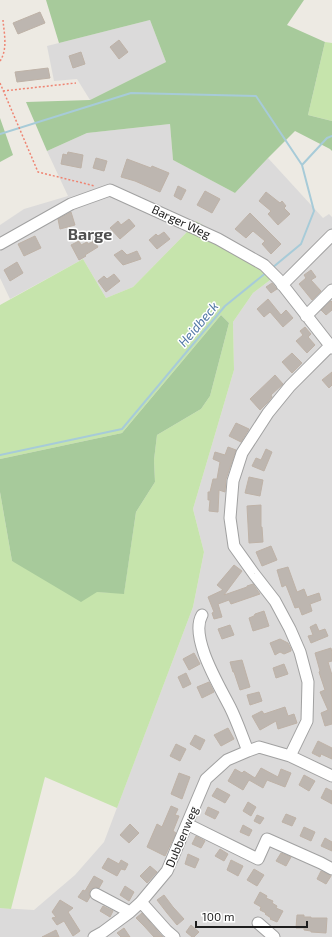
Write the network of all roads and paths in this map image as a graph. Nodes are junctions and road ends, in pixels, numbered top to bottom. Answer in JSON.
{"nodes":[{"id":1,"x":3,"y":20,"type":"dead end"},
{"id":2,"x":0,"y":61,"type":"edge"},
{"id":3,"x":0,"y":83,"type":"edge"},
{"id":4,"x":76,"y":83,"type":"dead end"},
{"id":5,"x":4,"y":91,"type":"junction"},
{"id":6,"x":96,"y":186,"type":"dead end"},
{"id":7,"x":332,"y":235,"type":"edge"},
{"id":8,"x":0,"y":244,"type":"edge"},
{"id":9,"x":280,"y":282,"type":"junction"},
{"id":10,"x":332,"y":290,"type":"edge"},
{"id":11,"x":306,"y":316,"type":"junction"},
{"id":12,"x":331,"y":347,"type":"edge"},
{"id":13,"x":202,"y":616,"type":"dead end"},
{"id":14,"x":248,"y":751,"type":"junction"},
{"id":15,"x":290,"y":756,"type":"junction"},
{"id":16,"x":332,"y":776,"type":"edge"},
{"id":17,"x":187,"y":824,"type":"junction"},
{"id":18,"x":332,"y":869,"type":"edge"},
{"id":19,"x":96,"y":894,"type":"dead end"},
{"id":20,"x":141,"y":902,"type":"junction"},
{"id":21,"x":130,"y":912,"type":"junction"},
{"id":22,"x":258,"y":923,"type":"dead end"},
{"id":23,"x":94,"y":937,"type":"edge"},
{"id":24,"x":174,"y":937,"type":"edge"},
{"id":25,"x":274,"y":937,"type":"edge"}],
"edges":[{"from":1,"to":2,"type":"path"},
{"from":3,"to":5,"type":"path"},
{"from":4,"to":5,"type":"path"},
{"from":5,"to":6,"type":"path"},
{"from":7,"to":9,"type":"street"},
{"from":8,"to":9,"type":"street","name":"Barger Weg"},
{"from":9,"to":11,"type":"street","name":"Barger Weg"},
{"from":10,"to":11,"type":"street"},
{"from":11,"to":12,"type":"street","name":"Barger Weg"},
{"from":12,"to":15,"type":"street"},
{"from":13,"to":14,"type":"street"},
{"from":14,"to":15,"type":"street","name":"Dubbenweg"},
{"from":14,"to":17,"type":"street","name":"Dubbenweg"},
{"from":15,"to":16,"type":"street","name":"Dubbenweg"},
{"from":17,"to":18,"type":"street"},
{"from":17,"to":20,"type":"street","name":"Dubbenweg"},
{"from":19,"to":21,"type":"street"},
{"from":20,"to":21,"type":"street","name":"Dubbenweg"},
{"from":20,"to":24,"type":"street"},
{"from":21,"to":23,"type":"street","name":"Dubbenweg"},
{"from":22,"to":25,"type":"street"}]}
